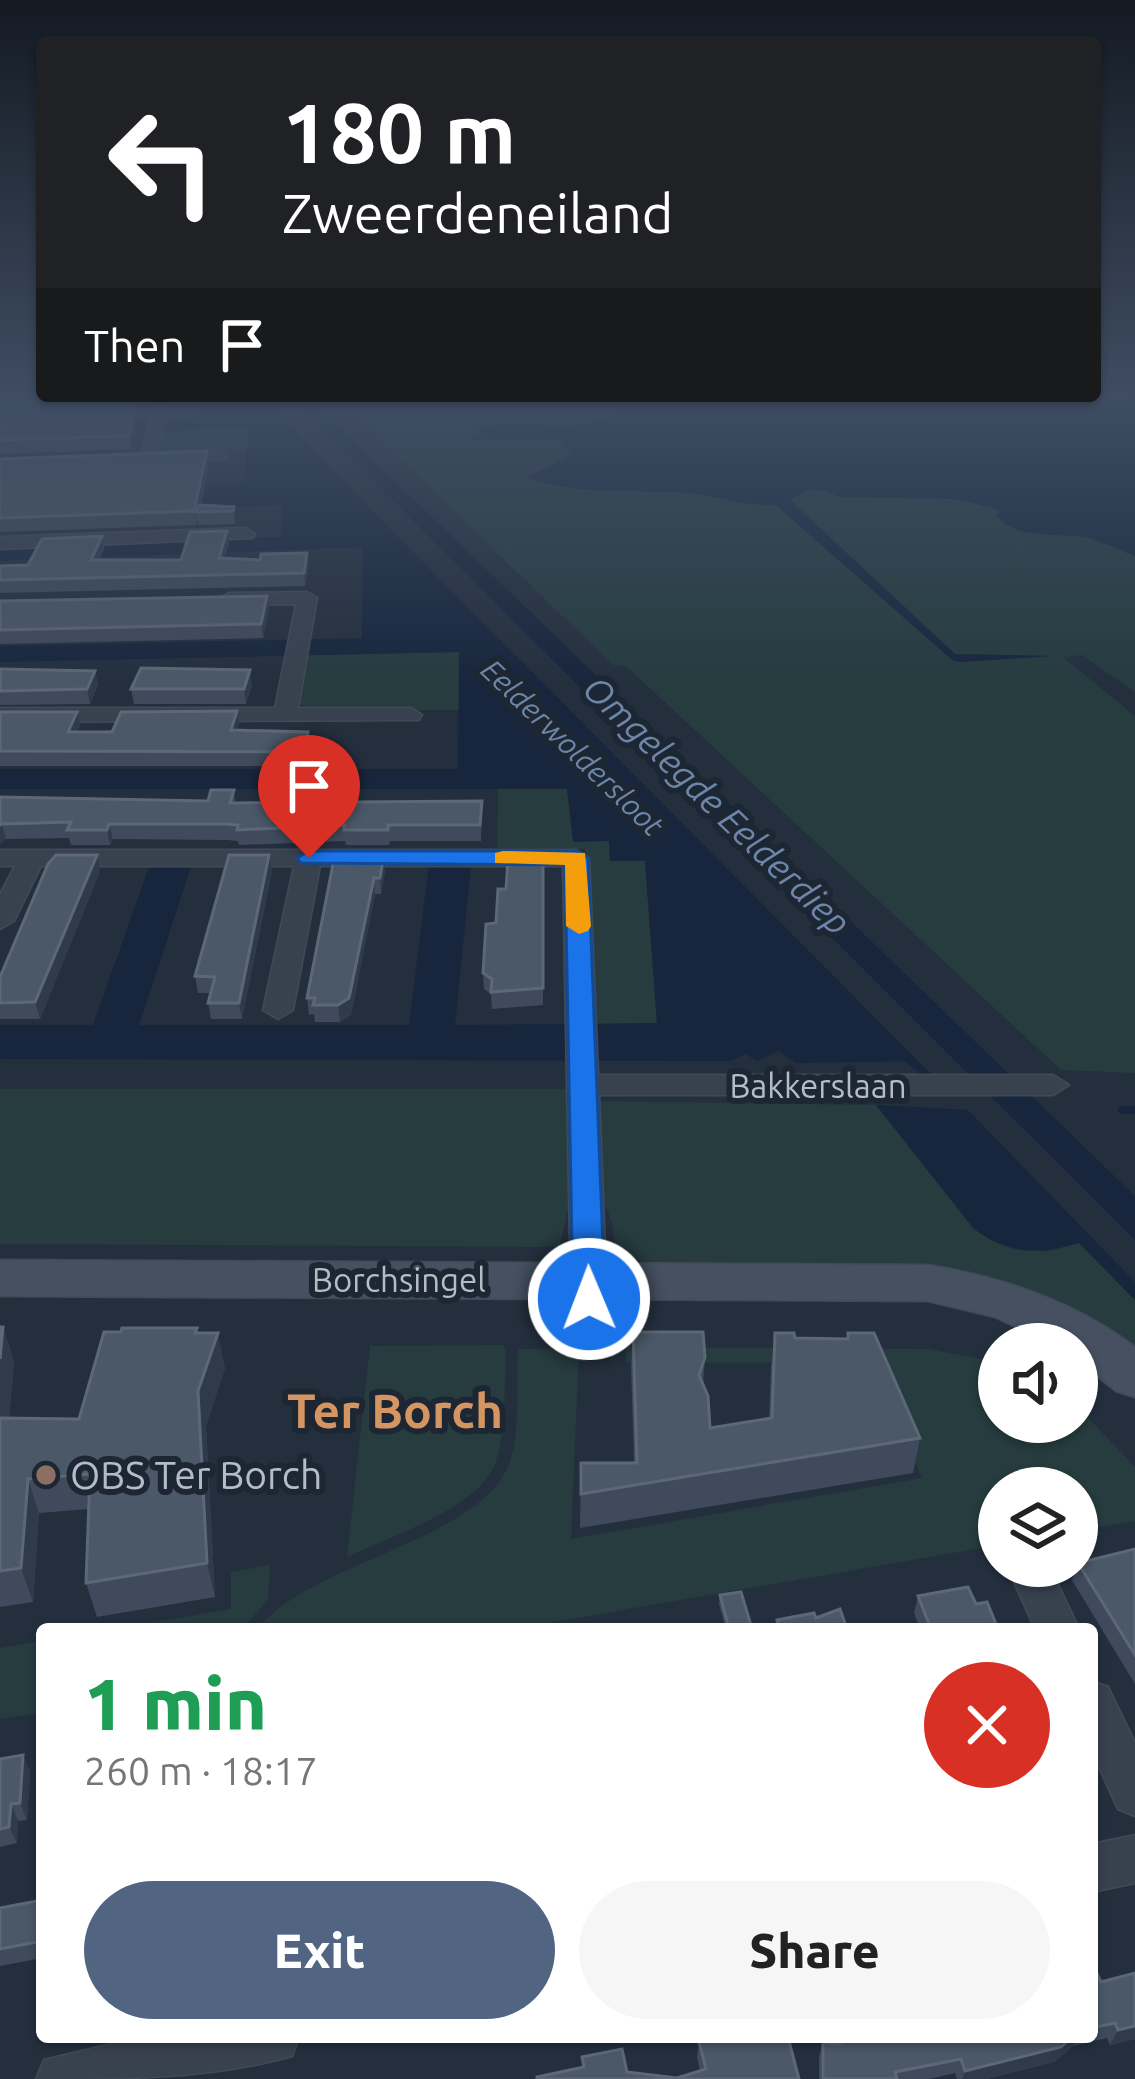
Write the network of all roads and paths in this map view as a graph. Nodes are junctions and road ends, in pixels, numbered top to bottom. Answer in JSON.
{"nodes":[{"id":1,"x":246,"y":534,"type":"dead end"},
{"id":2,"x":0,"y":543,"type":"edge"},
{"id":3,"x":214,"y":599,"type":"edge"},
{"id":4,"x":285,"y":715,"type":"junction"},
{"id":5,"x":411,"y":715,"type":"dead end"},
{"id":6,"x":0,"y":716,"type":"edge"},
{"id":7,"x":0,"y":857,"type":"edge"},
{"id":8,"x":32,"y":857,"type":"junction"},
{"id":9,"x":309,"y":858,"type":"junction"},
{"id":10,"x":0,"y":921,"type":"edge"},
{"id":11,"x":278,"y":1010,"type":"dead end"},
{"id":12,"x":584,"y":1076,"type":"junction"},
{"id":13,"x":1040,"y":1085,"type":"dead end"},
{"id":14,"x":0,"y":1278,"type":"edge"},
{"id":15,"x":589,"y":1289,"type":"junction"},
{"id":16,"x":0,"y":1296,"type":"edge"},
{"id":17,"x":1010,"y":1323,"type":"edge"},
{"id":18,"x":1098,"y":1374,"type":"edge"},
{"id":19,"x":1135,"y":1376,"type":"edge"},
{"id":20,"x":1135,"y":1407,"type":"edge"},
{"id":21,"x":1038,"y":1587,"type":"edge"},
{"id":22,"x":1055,"y":1623,"type":"edge"},
{"id":23,"x":1098,"y":1715,"type":"edge"},
{"id":24,"x":1135,"y":1793,"type":"edge"},
{"id":25,"x":1135,"y":1858,"type":"edge"},
{"id":26,"x":1098,"y":1867,"type":"edge"},
{"id":27,"x":241,"y":2043,"type":"edge"},
{"id":28,"x":63,"y":2079,"type":"edge"}],
"edges":[{"from":1,"to":2,"type":"street"},
{"from":3,"to":4,"type":"street"},
{"from":4,"to":5,"type":"street"},
{"from":4,"to":6,"type":"street"},
{"from":7,"to":8,"type":"street"},
{"from":8,"to":9,"type":"street"},
{"from":8,"to":10,"type":"street"},
{"from":9,"to":11,"type":"street"},
{"from":9,"to":12,"type":"street"},
{"from":12,"to":13,"type":"street","name":"Bakkerslaan"},
{"from":12,"to":15,"type":"street"},
{"from":14,"to":15,"type":"main road","name":"Borchsingel"},
{"from":15,"to":16,"type":"main road","name":"Borchsingel"},
{"from":15,"to":17,"type":"main road","name":"Borchsingel"},
{"from":15,"to":19,"type":"main road","name":"Borchsingel"},
{"from":18,"to":20,"type":"main road"},
{"from":21,"to":22,"type":"street"},
{"from":23,"to":24,"type":"street"},
{"from":25,"to":26,"type":"street"},
{"from":27,"to":28,"type":"street"}]}
